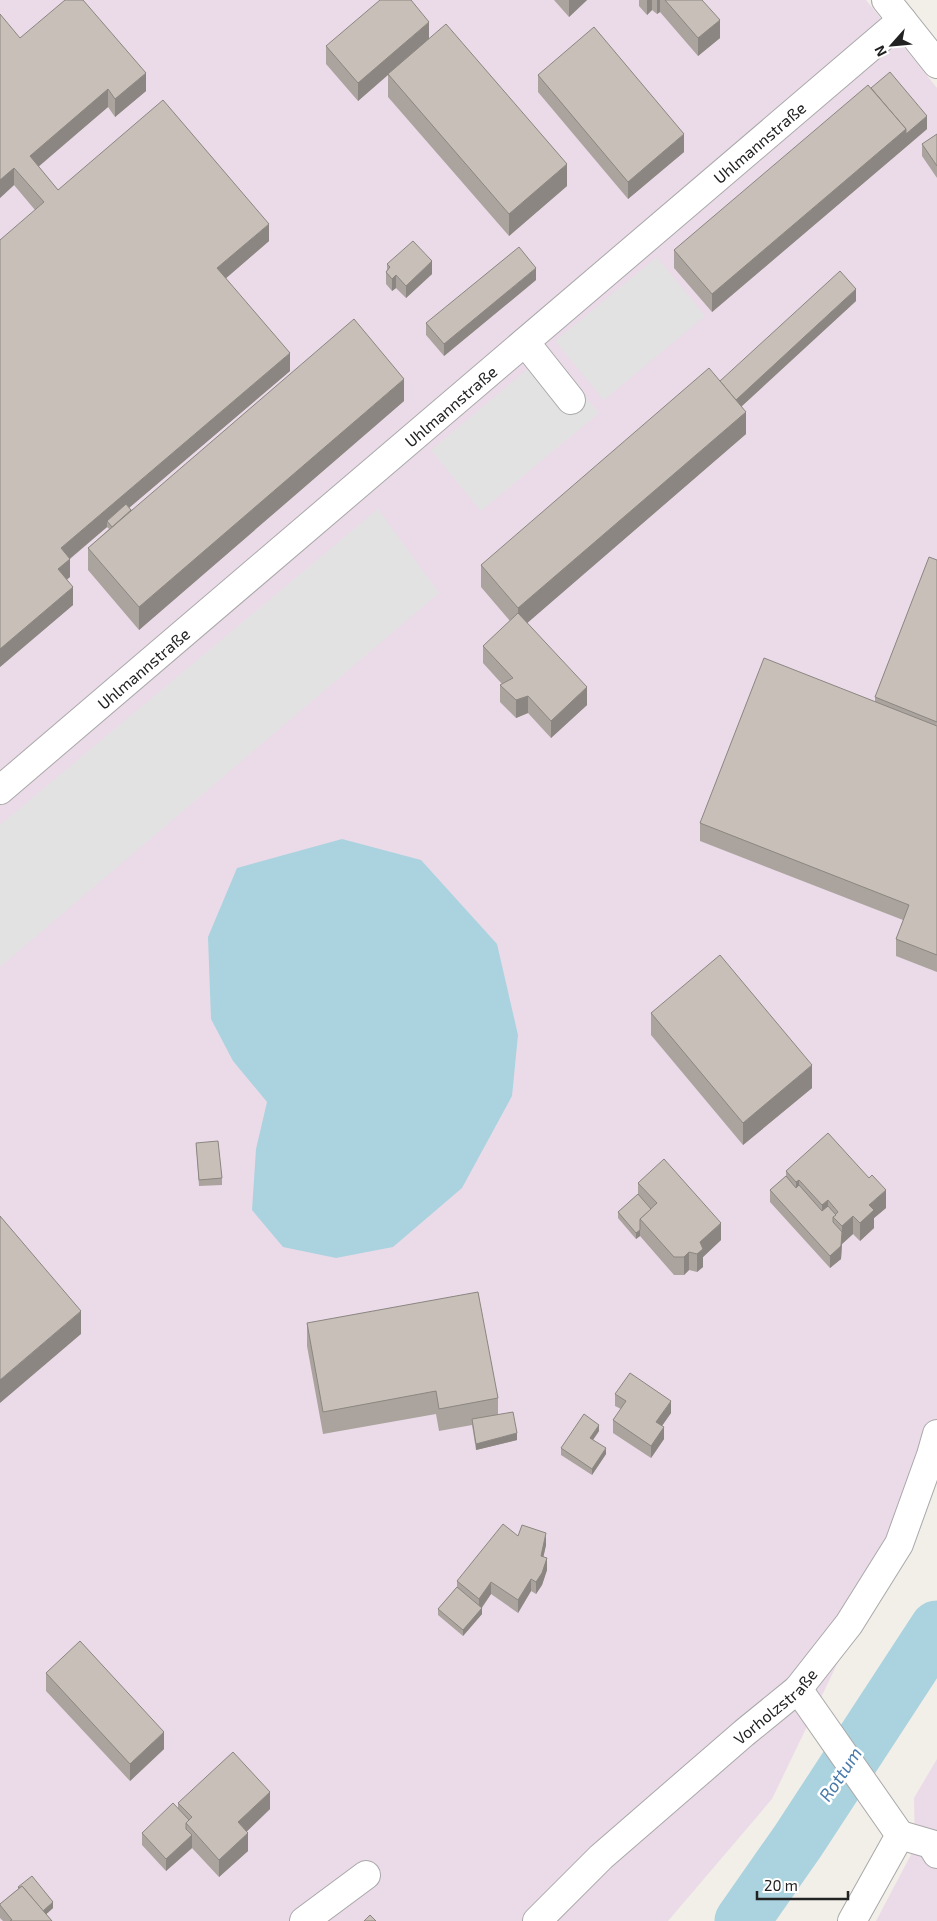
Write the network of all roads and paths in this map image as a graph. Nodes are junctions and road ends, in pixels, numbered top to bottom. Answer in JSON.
{"nodes":[{"id":1,"x":894,"y":10,"type":"edge"},
{"id":2,"x":937,"y":64,"type":"edge"},
{"id":3,"x":525,"y":342,"type":"junction"},
{"id":4,"x":570,"y":400,"type":"dead end"},
{"id":5,"x":0,"y":790,"type":"edge"},
{"id":6,"x":937,"y":1434,"type":"edge"},
{"id":7,"x":798,"y":1689,"type":"junction"},
{"id":8,"x":900,"y":1835,"type":"junction"},
{"id":9,"x":935,"y":1845,"type":"edge"},
{"id":10,"x":366,"y":1875,"type":"dead end"},
{"id":11,"x":304,"y":1921,"type":"edge"},
{"id":12,"x":537,"y":1921,"type":"edge"},
{"id":13,"x":852,"y":1921,"type":"edge"}],
"edges":[{"from":1,"to":2,"type":"street"},
{"from":1,"to":3,"type":"street","name":"Uhlmannstraße"},
{"from":3,"to":4,"type":"street"},
{"from":3,"to":5,"type":"street","name":"Uhlmannstraße"},
{"from":6,"to":7,"type":"street","name":"Vorholzstraße"},
{"from":7,"to":8,"type":"street"},
{"from":7,"to":12,"type":"street","name":"Vorholzstraße"},
{"from":8,"to":9,"type":"street"},
{"from":8,"to":13,"type":"street"},
{"from":10,"to":11,"type":"street"}]}
